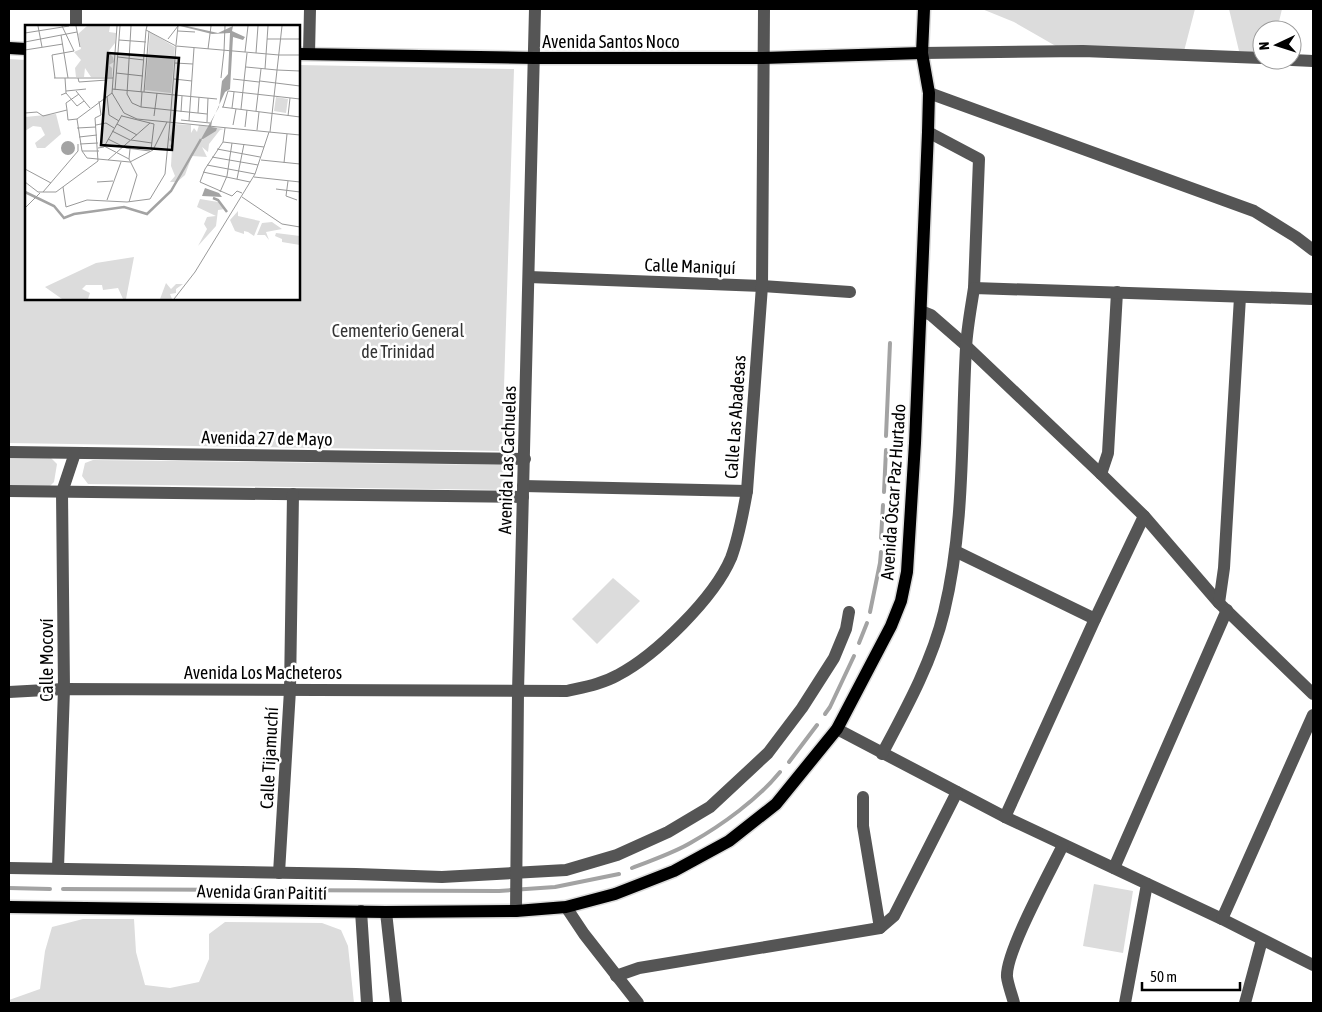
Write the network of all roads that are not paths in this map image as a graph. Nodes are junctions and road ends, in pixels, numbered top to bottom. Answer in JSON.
{"nodes":[{"id":1,"x":76,"y":9,"type":"edge"},
{"id":2,"x":310,"y":9,"type":"edge"},
{"id":3,"x":535,"y":9,"type":"edge"},
{"id":4,"x":764,"y":9,"type":"edge"},
{"id":5,"x":924,"y":9,"type":"edge"},
{"id":6,"x":76,"y":25,"type":"edge"},
{"id":7,"x":9,"y":48,"type":"edge"},
{"id":8,"x":25,"y":48,"type":"edge"},
{"id":9,"x":922,"y":53,"type":"junction"},
{"id":10,"x":304,"y":54,"type":"edge"},
{"id":11,"x":534,"y":58,"type":"junction"},
{"id":12,"x":763,"y":58,"type":"junction"},
{"id":13,"x":1252,"y":58,"type":"edge"},
{"id":14,"x":929,"y":94,"type":"junction"},
{"id":15,"x":928,"y":132,"type":"junction"},
{"id":16,"x":1313,"y":250,"type":"edge"},
{"id":17,"x":529,"y":277,"type":"junction"},
{"id":18,"x":762,"y":286,"type":"junction"},
{"id":19,"x":974,"y":288,"type":"junction"},
{"id":20,"x":850,"y":292,"type":"dead end"},
{"id":21,"x":1117,"y":292,"type":"junction"},
{"id":22,"x":1240,"y":297,"type":"junction"},
{"id":23,"x":1313,"y":299,"type":"edge"},
{"id":24,"x":926,"y":313,"type":"junction"},
{"id":25,"x":964,"y":344,"type":"junction"},
{"id":26,"x":9,"y":452,"type":"edge"},
{"id":27,"x":74,"y":453,"type":"junction"},
{"id":28,"x":525,"y":459,"type":"junction"},
{"id":29,"x":1101,"y":474,"type":"junction"},
{"id":30,"x":9,"y":491,"type":"edge"},
{"id":31,"x":747,"y":491,"type":"junction"},
{"id":32,"x":62,"y":492,"type":"junction"},
{"id":33,"x":523,"y":492,"type":"junction"},
{"id":34,"x":293,"y":494,"type":"junction"},
{"id":35,"x":1144,"y":516,"type":"junction"},
{"id":36,"x":955,"y":551,"type":"junction"},
{"id":37,"x":1223,"y":606,"type":"junction"},
{"id":38,"x":849,"y":612,"type":"dead end"},
{"id":39,"x":1095,"y":619,"type":"junction"},
{"id":40,"x":64,"y":689,"type":"junction"},
{"id":41,"x":290,"y":690,"type":"junction"},
{"id":42,"x":9,"y":692,"type":"edge"},
{"id":43,"x":518,"y":692,"type":"junction"},
{"id":44,"x":1313,"y":694,"type":"edge"},
{"id":45,"x":1313,"y":715,"type":"edge"},
{"id":46,"x":837,"y":729,"type":"junction"},
{"id":47,"x":882,"y":754,"type":"junction"},
{"id":48,"x":957,"y":792,"type":"junction"},
{"id":49,"x":863,"y":797,"type":"dead end"},
{"id":50,"x":1005,"y":817,"type":"junction"},
{"id":51,"x":1064,"y":845,"type":"junction"},
{"id":52,"x":9,"y":868,"type":"edge"},
{"id":53,"x":58,"y":868,"type":"junction"},
{"id":54,"x":1114,"y":868,"type":"junction"},
{"id":55,"x":279,"y":873,"type":"junction"},
{"id":56,"x":516,"y":878,"type":"junction"},
{"id":57,"x":1147,"y":884,"type":"junction"},
{"id":58,"x":9,"y":907,"type":"edge"},
{"id":59,"x":566,"y":907,"type":"junction"},
{"id":60,"x":362,"y":911,"type":"junction"},
{"id":61,"x":516,"y":911,"type":"junction"},
{"id":62,"x":386,"y":912,"type":"junction"},
{"id":63,"x":1222,"y":919,"type":"junction"},
{"id":64,"x":880,"y":928,"type":"junction"},
{"id":65,"x":1262,"y":940,"type":"junction"},
{"id":66,"x":1313,"y":965,"type":"edge"},
{"id":67,"x":616,"y":976,"type":"junction"},
{"id":68,"x":367,"y":1003,"type":"edge"},
{"id":69,"x":396,"y":1003,"type":"edge"},
{"id":70,"x":638,"y":1003,"type":"edge"},
{"id":71,"x":1014,"y":1003,"type":"edge"},
{"id":72,"x":1125,"y":1003,"type":"edge"},
{"id":73,"x":1245,"y":1003,"type":"edge"}],
"edges":[{"from":1,"to":6,"type":"street"},
{"from":2,"to":10,"type":"street"},
{"from":3,"to":11,"type":"street","name":"Avenida Las Cachuelas"},
{"from":4,"to":12,"type":"street","name":"Calle Las Abadesas"},
{"from":5,"to":9,"type":"main road","name":"Avenida Óscar Paz Hurtado"},
{"from":7,"to":8,"type":"main road"},
{"from":9,"to":12,"type":"main road","name":"Avenida Santos Noco"},
{"from":9,"to":13,"type":"street"},
{"from":9,"to":14,"type":"main road","name":"Avenida Óscar Paz Hurtado"},
{"from":10,"to":11,"type":"main road","name":"Avenida Santos Noco"},
{"from":11,"to":12,"type":"main road","name":"Avenida Santos Noco"},
{"from":11,"to":17,"type":"street","name":"Avenida Las Cachuelas"},
{"from":12,"to":18,"type":"street","name":"Calle Las Abadesas"},
{"from":14,"to":15,"type":"main road","name":"Avenida Óscar Paz Hurtado"},
{"from":14,"to":16,"type":"street"},
{"from":15,"to":19,"type":"street"},
{"from":15,"to":24,"type":"main road","name":"Avenida Óscar Paz Hurtado"},
{"from":17,"to":18,"type":"street","name":"Calle Maniquí"},
{"from":17,"to":28,"type":"street","name":"Avenida Las Cachuelas"},
{"from":18,"to":20,"type":"street","name":"Calle Maniquí"},
{"from":18,"to":31,"type":"street","name":"Calle Las Abadesas"},
{"from":19,"to":21,"type":"street"},
{"from":19,"to":25,"type":"street"},
{"from":21,"to":22,"type":"street"},
{"from":21,"to":29,"type":"street"},
{"from":22,"to":23,"type":"street"},
{"from":22,"to":37,"type":"street"},
{"from":24,"to":25,"type":"street"},
{"from":24,"to":46,"type":"main road","name":"Avenida Óscar Paz Hurtado"},
{"from":25,"to":29,"type":"street"},
{"from":25,"to":36,"type":"street"},
{"from":26,"to":27,"type":"street","name":"Avenida 27 de Mayo"},
{"from":27,"to":28,"type":"street","name":"Avenida 27 de Mayo"},
{"from":27,"to":32,"type":"street","name":"Calle Mocoví"},
{"from":28,"to":33,"type":"street","name":"Avenida Las Cachuelas"},
{"from":29,"to":35,"type":"street"},
{"from":30,"to":32,"type":"street"},
{"from":31,"to":33,"type":"street"},
{"from":31,"to":43,"type":"street","name":"Calle Las Abadesas"},
{"from":32,"to":34,"type":"street"},
{"from":32,"to":40,"type":"street","name":"Calle Mocoví"},
{"from":33,"to":34,"type":"street"},
{"from":33,"to":43,"type":"street","name":"Avenida Las Cachuelas"},
{"from":34,"to":41,"type":"street","name":"Calle Tijamuchí"},
{"from":35,"to":37,"type":"street"},
{"from":35,"to":39,"type":"street"},
{"from":36,"to":39,"type":"street"},
{"from":36,"to":47,"type":"street"},
{"from":37,"to":44,"type":"street"},
{"from":37,"to":54,"type":"street"},
{"from":38,"to":56,"type":"street"},
{"from":39,"to":50,"type":"street"},
{"from":40,"to":41,"type":"street","name":"Avenida Los Macheteros"},
{"from":40,"to":42,"type":"street","name":"Avenida Los Macheteros"},
{"from":40,"to":53,"type":"street","name":"Calle Mocoví"},
{"from":41,"to":43,"type":"street","name":"Avenida Los Macheteros"},
{"from":41,"to":55,"type":"street","name":"Calle Tijamuchí"},
{"from":43,"to":56,"type":"street","name":"Avenida Las Cachuelas"},
{"from":45,"to":63,"type":"street"},
{"from":46,"to":47,"type":"street"},
{"from":46,"to":59,"type":"main road","name":"Avenida Óscar Paz Hurtado"},
{"from":47,"to":48,"type":"street"},
{"from":48,"to":50,"type":"street"},
{"from":48,"to":64,"type":"street"},
{"from":49,"to":64,"type":"street"},
{"from":50,"to":51,"type":"street"},
{"from":51,"to":54,"type":"street"},
{"from":51,"to":71,"type":"street"},
{"from":52,"to":53,"type":"street"},
{"from":53,"to":55,"type":"street"},
{"from":54,"to":57,"type":"street"},
{"from":55,"to":56,"type":"street"},
{"from":56,"to":61,"type":"street","name":"Avenida Las Cachuelas"},
{"from":57,"to":63,"type":"street"},
{"from":57,"to":72,"type":"street"},
{"from":58,"to":60,"type":"main road","name":"Avenida Gran Paitití"},
{"from":59,"to":61,"type":"main road","name":"Avenida Óscar Paz Hurtado"},
{"from":59,"to":67,"type":"street"},
{"from":60,"to":62,"type":"main road","name":"Avenida Gran Paitití"},
{"from":60,"to":68,"type":"street"},
{"from":61,"to":62,"type":"main road","name":"Avenida Gran Paitití"},
{"from":62,"to":69,"type":"street"},
{"from":63,"to":65,"type":"street"},
{"from":64,"to":67,"type":"street"},
{"from":65,"to":66,"type":"street"},
{"from":65,"to":73,"type":"street"},
{"from":67,"to":70,"type":"street"}]}
